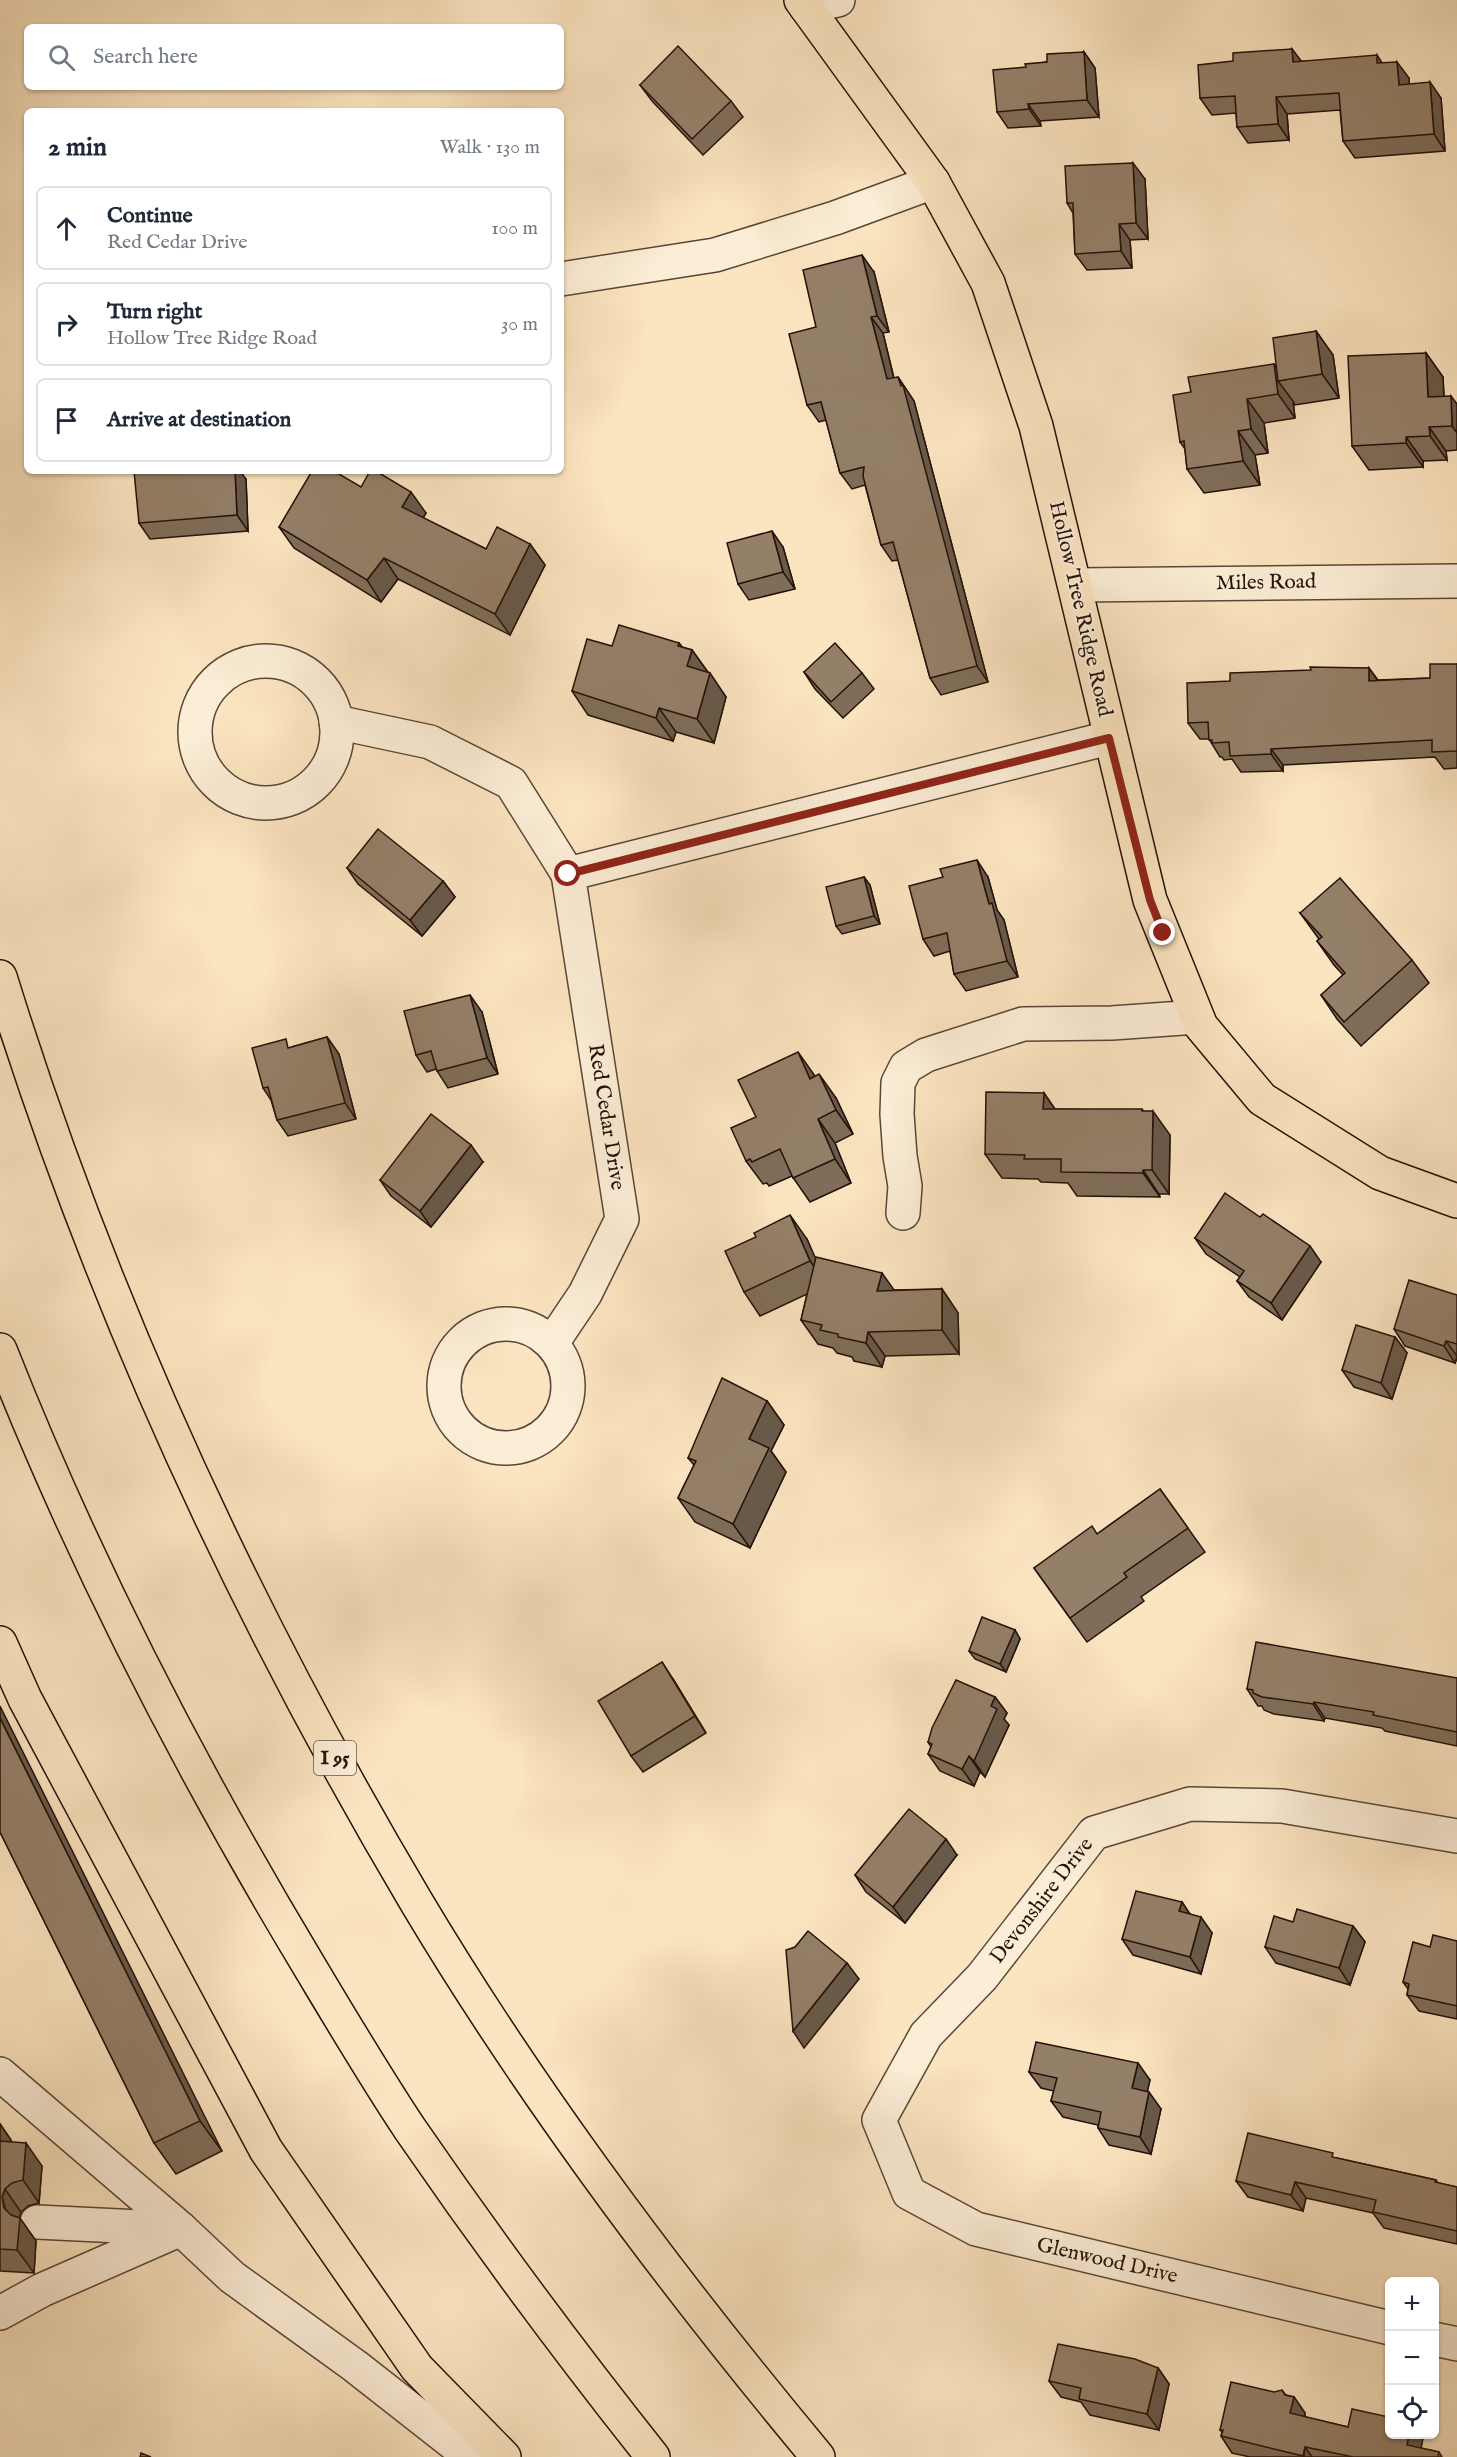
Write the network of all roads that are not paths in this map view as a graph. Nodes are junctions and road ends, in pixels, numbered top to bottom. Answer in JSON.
{"nodes":[{"id":1,"x":838,"y":0,"type":"edge"},
{"id":2,"x":803,"y":4,"type":"edge"},
{"id":3,"x":933,"y":182,"type":"junction"},
{"id":4,"x":564,"y":279,"type":"edge"},
{"id":5,"x":1457,"y":581,"type":"edge"},
{"id":6,"x":1076,"y":585,"type":"junction"},
{"id":7,"x":336,"y":722,"type":"junction"},
{"id":8,"x":1109,"y":738,"type":"junction"},
{"id":9,"x":568,"y":874,"type":"junction"},
{"id":10,"x":0,"y":977,"type":"edge"},
{"id":11,"x":1197,"y":1017,"type":"junction"},
{"id":12,"x":1457,"y":1201,"type":"edge"},
{"id":13,"x":903,"y":1213,"type":"dead end"},
{"id":14,"x":552,"y":1343,"type":"dead end"},
{"id":15,"x":0,"y":1350,"type":"edge"},
{"id":16,"x":0,"y":1643,"type":"edge"},
{"id":17,"x":1457,"y":1836,"type":"edge"},
{"id":18,"x":0,"y":2074,"type":"edge"},
{"id":19,"x":879,"y":2120,"type":"joint"},
{"id":20,"x":38,"y":2222,"type":"dead end"},
{"id":21,"x":181,"y":2229,"type":"junction"},
{"id":22,"x":0,"y":2313,"type":"edge"},
{"id":23,"x":1385,"y":2327,"type":"edge"},
{"id":24,"x":1439,"y":2340,"type":"edge"},
{"id":25,"x":1457,"y":2344,"type":"edge"},
{"id":26,"x":471,"y":2457,"type":"edge"},
{"id":27,"x":504,"y":2457,"type":"edge"},
{"id":28,"x":652,"y":2457,"type":"edge"},
{"id":29,"x":818,"y":2457,"type":"edge"}],
"edges":[{"from":1,"to":2,"type":"street"},
{"from":2,"to":3,"type":"main road","name":"Hollow Tree Ridge Road"},
{"from":3,"to":4,"type":"street"},
{"from":3,"to":6,"type":"main road","name":"Hollow Tree Ridge Road"},
{"from":5,"to":6,"type":"street","name":"Miles Road"},
{"from":6,"to":8,"type":"main road","name":"Hollow Tree Ridge Road"},
{"from":7,"to":7,"type":"street"},
{"from":7,"to":9,"type":"street","name":"Red Cedar Drive"},
{"from":8,"to":9,"type":"street"},
{"from":8,"to":11,"type":"main road","name":"Hollow Tree Ridge Road"},
{"from":9,"to":14,"type":"street","name":"Red Cedar Drive"},
{"from":10,"to":29,"type":"main road","number":"I 95"},
{"from":11,"to":12,"type":"main road","name":"Hollow Tree Ridge Road"},
{"from":11,"to":13,"type":"street"},
{"from":15,"to":28,"type":"main road"},
{"from":16,"to":27,"type":"main road"},
{"from":17,"to":19,"type":"street","name":"Devonshire Drive"},
{"from":18,"to":21,"type":"street"},
{"from":19,"to":23,"type":"street","name":"Glenwood Drive"},
{"from":20,"to":21,"type":"street"},
{"from":21,"to":22,"type":"street"},
{"from":21,"to":26,"type":"street"},
{"from":24,"to":25,"type":"street"}]}
